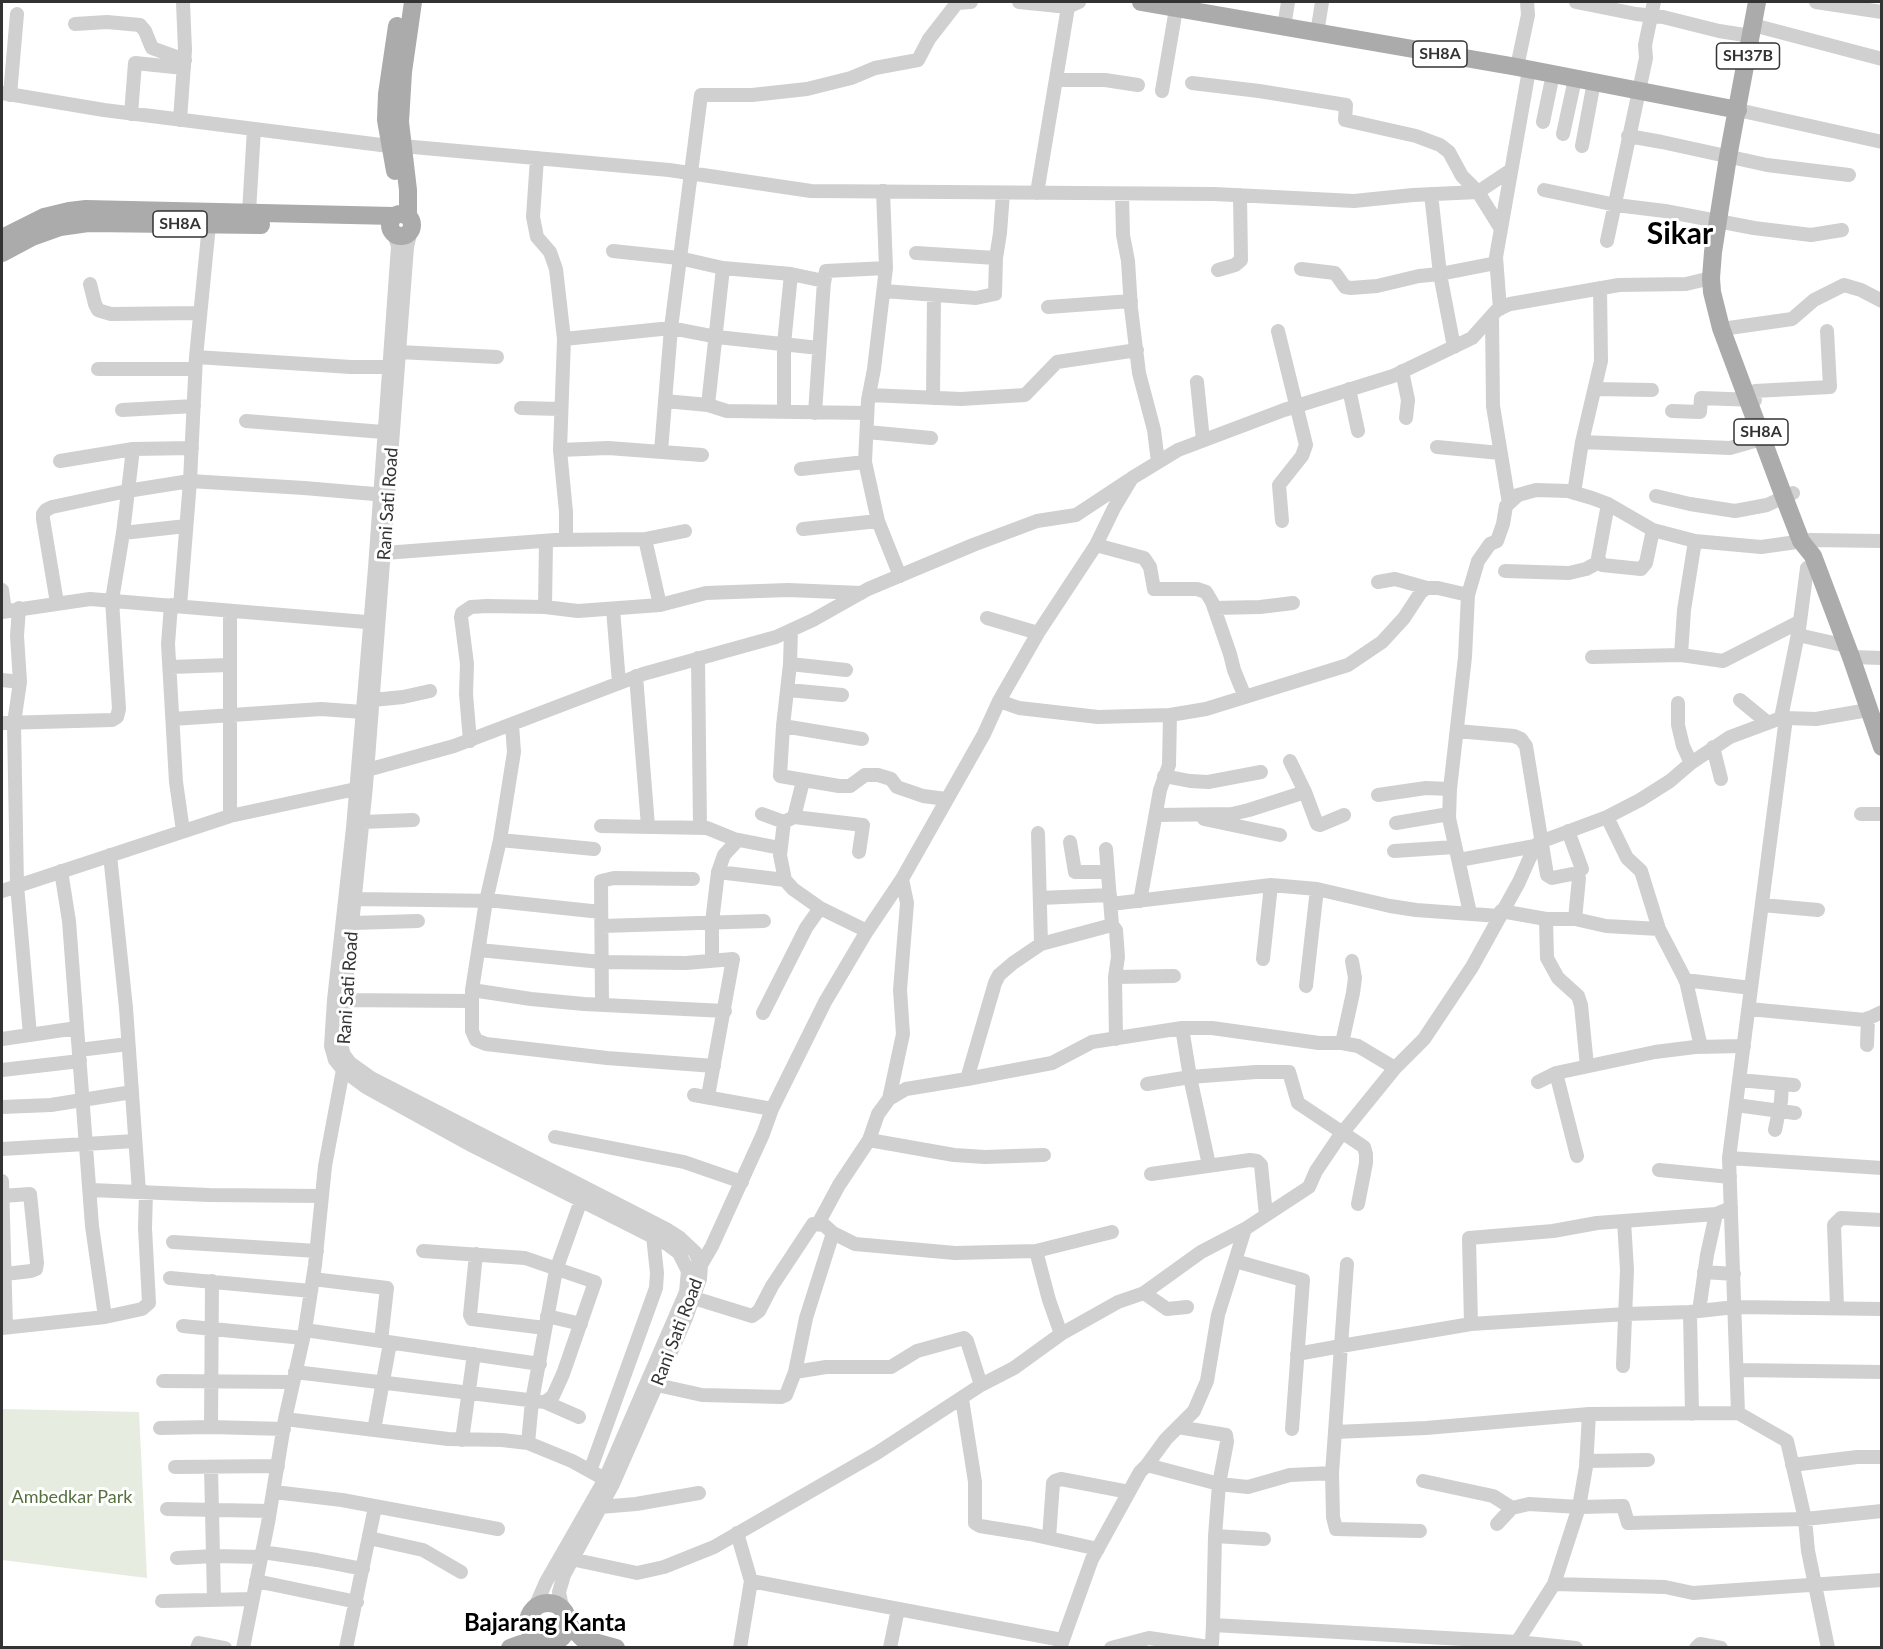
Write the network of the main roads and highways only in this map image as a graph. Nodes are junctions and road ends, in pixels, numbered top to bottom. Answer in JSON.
{"nodes":[{"id":1,"x":401,"y":2,"type":"edge"},
{"id":2,"x":412,"y":2,"type":"edge"},
{"id":3,"x":1141,"y":2,"type":"edge"},
{"id":4,"x":1757,"y":2,"type":"edge"},
{"id":5,"x":1738,"y":110,"type":"junction"},
{"id":6,"x":395,"y":146,"type":"junction"},
{"id":7,"x":400,"y":224,"type":"junction"},
{"id":8,"x":2,"y":238,"type":"edge"},
{"id":9,"x":2,"y":253,"type":"edge"},
{"id":10,"x":1716,"y":305,"type":"junction"},
{"id":11,"x":1754,"y":397,"type":"junction"},
{"id":12,"x":1875,"y":722,"type":"edge"},
{"id":13,"x":1881,"y":747,"type":"edge"},
{"id":14,"x":531,"y":1615,"type":"junction"},
{"id":15,"x":567,"y":1619,"type":"junction"},
{"id":16,"x":547,"y":1643,"type":"junction"},
{"id":17,"x":509,"y":1647,"type":"edge"},
{"id":18,"x":578,"y":1647,"type":"edge"},
{"id":19,"x":616,"y":1647,"type":"edge"}],
"edges":[{"from":1,"to":6,"type":"main road"},
{"from":2,"to":6,"type":"main road"},
{"from":3,"to":5,"type":"main road","number":"SH8A"},
{"from":4,"to":5,"type":"main road","number":"SH37B"},
{"from":5,"to":10,"type":"main road","number":"SH8A"},
{"from":6,"to":7,"type":"main road"},
{"from":7,"to":8,"type":"main road","number":"SH8A"},
{"from":7,"to":9,"type":"main road","number":"SH8A"},
{"from":10,"to":11,"type":"main road","number":"SH8A"},
{"from":10,"to":11,"type":"main road","number":"SH8A"},
{"from":11,"to":12,"type":"main road","number":"SH8A"},
{"from":12,"to":13,"type":"main road","number":"SH8A"},
{"from":14,"to":15,"type":"main road"},
{"from":14,"to":16,"type":"main road"},
{"from":14,"to":17,"type":"main road"},
{"from":15,"to":16,"type":"main road"},
{"from":15,"to":19,"type":"main road"},
{"from":16,"to":17,"type":"main road"},
{"from":16,"to":18,"type":"main road"}]}
